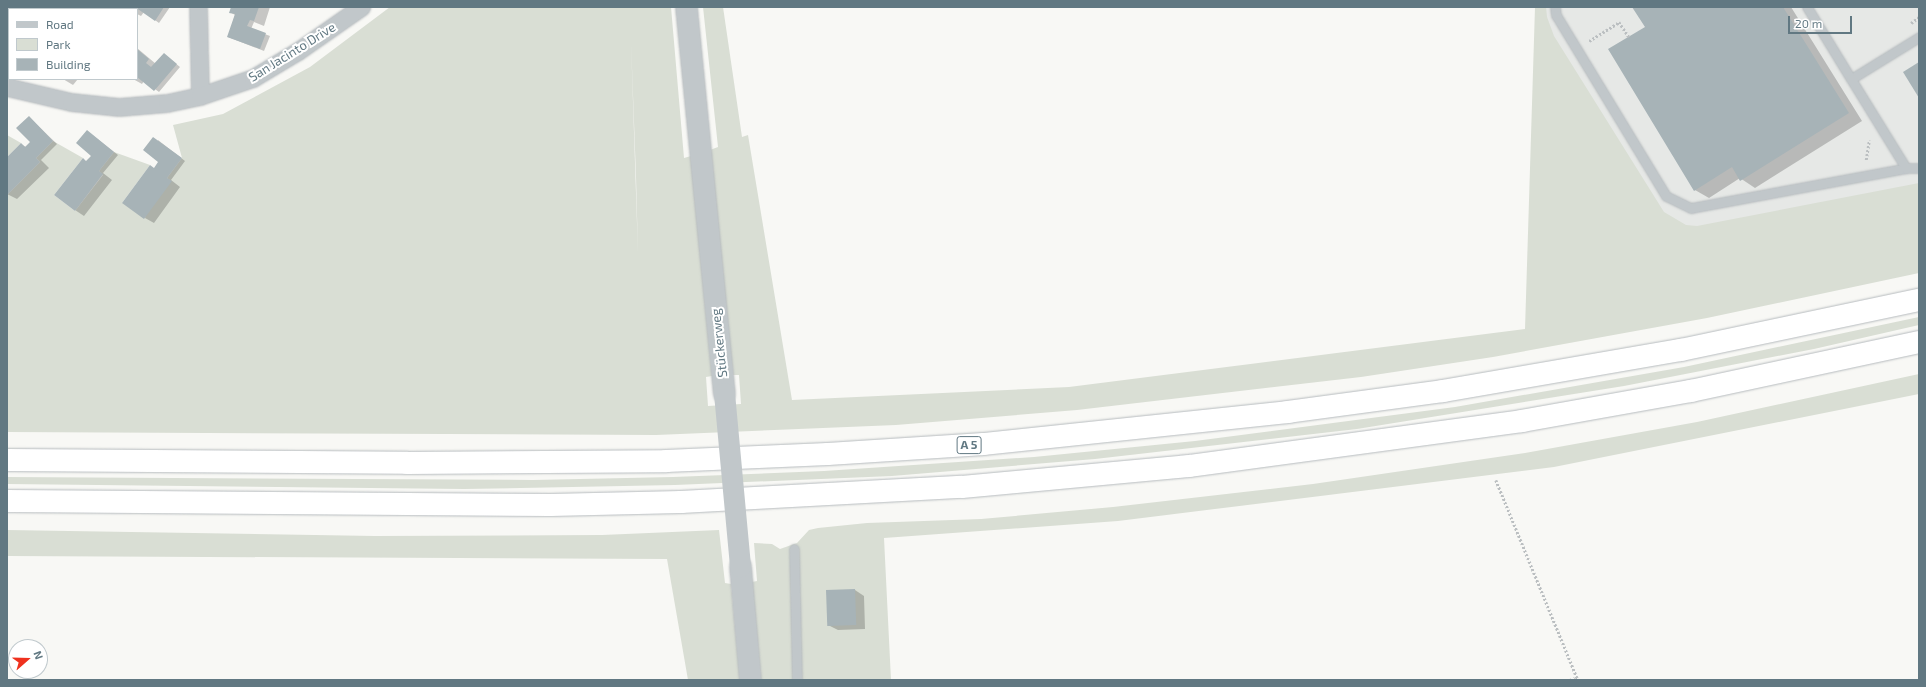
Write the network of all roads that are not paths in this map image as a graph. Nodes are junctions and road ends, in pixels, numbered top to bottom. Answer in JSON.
{"nodes":[{"id":1,"x":198,"y":7,"type":"edge"},
{"id":2,"x":361,"y":7,"type":"edge"},
{"id":3,"x":686,"y":7,"type":"edge"},
{"id":4,"x":1555,"y":7,"type":"edge"},
{"id":5,"x":1807,"y":7,"type":"edge"},
{"id":6,"x":1919,"y":37,"type":"edge"},
{"id":7,"x":1850,"y":79,"type":"junction"},
{"id":8,"x":7,"y":87,"type":"edge"},
{"id":9,"x":200,"y":96,"type":"junction"},
{"id":10,"x":1906,"y":168,"type":"junction"},
{"id":11,"x":1919,"y":168,"type":"edge"},
{"id":12,"x":1919,"y":300,"type":"edge"},
{"id":13,"x":1919,"y":342,"type":"edge"},
{"id":14,"x":7,"y":460,"type":"edge"},
{"id":15,"x":7,"y":501,"type":"edge"},
{"id":16,"x":794,"y":549,"type":"dead end"},
{"id":17,"x":750,"y":680,"type":"edge"},
{"id":18,"x":797,"y":680,"type":"edge"}],
"edges":[{"from":1,"to":9,"type":"street"},
{"from":2,"to":9,"type":"street","name":"San Jacinto Drive"},
{"from":3,"to":17,"type":"street","name":"Stückerweg","bridge":true},
{"from":4,"to":10,"type":"lane"},
{"from":5,"to":7,"type":"lane"},
{"from":6,"to":7,"type":"lane"},
{"from":7,"to":10,"type":"lane"},
{"from":8,"to":9,"type":"street","name":"San Jacinto Drive"},
{"from":10,"to":11,"type":"lane"},
{"from":12,"to":14,"type":"highway","number":"A 5"},
{"from":13,"to":15,"type":"highway"},
{"from":16,"to":18,"type":"lane"}]}
